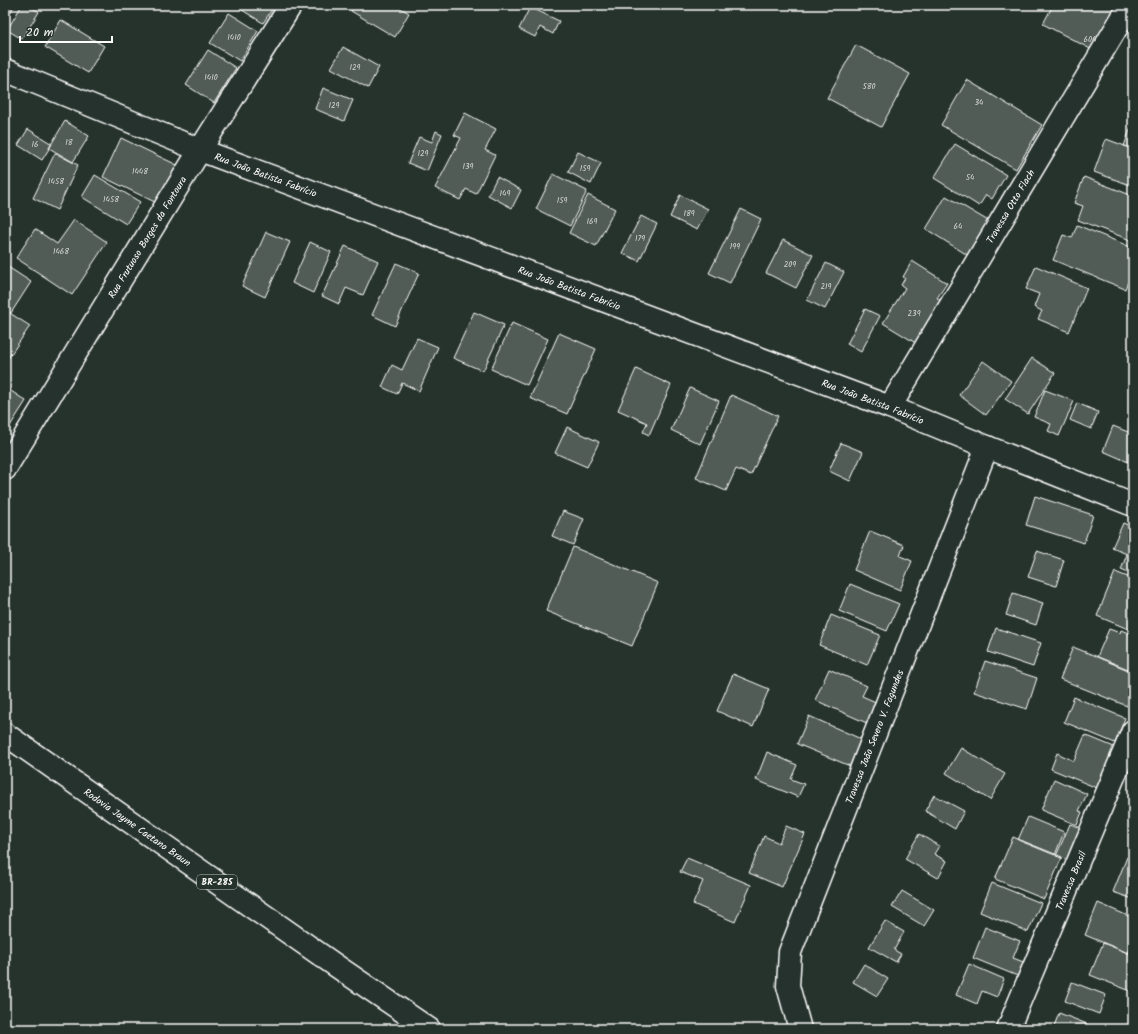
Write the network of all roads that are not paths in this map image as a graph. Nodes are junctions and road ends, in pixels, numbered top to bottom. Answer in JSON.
{"nodes":[{"id":1,"x":291,"y":5,"type":"edge"},
{"id":2,"x":1130,"y":5,"type":"edge"},
{"id":3,"x":5,"y":70,"type":"edge"},
{"id":4,"x":200,"y":150,"type":"junction"},
{"id":5,"x":890,"y":407,"type":"junction"},
{"id":6,"x":987,"y":448,"type":"junction"},
{"id":7,"x":5,"y":469,"type":"edge"},
{"id":8,"x":1133,"y":505,"type":"edge"},
{"id":9,"x":1133,"y":731,"type":"edge"},
{"id":10,"x":5,"y":734,"type":"edge"},
{"id":11,"x":429,"y":1029,"type":"edge"},
{"id":12,"x":800,"y":1029,"type":"edge"},
{"id":13,"x":1008,"y":1029,"type":"edge"}],
"edges":[{"from":1,"to":4,"type":"main road","name":"Rua Frutuoso Borges da Fontoura"},
{"from":2,"to":5,"type":"main road","name":"Travessa Otto Flach"},
{"from":3,"to":4,"type":"main road","name":"Rua João Batista Fabrício"},
{"from":4,"to":5,"type":"main road","name":"Rua João Batista Fabrício"},
{"from":4,"to":7,"type":"main road","name":"Rua Frutuoso Borges da Fontoura"},
{"from":5,"to":6,"type":"main road","name":"Rua João Batista Fabrício"},
{"from":6,"to":8,"type":"main road","name":"Rua João Batista Fabrício"},
{"from":6,"to":12,"type":"main road","name":"Travessa João Severo V. Fagundes"},
{"from":9,"to":13,"type":"main road","name":"Travessa Brasil"},
{"from":10,"to":11,"type":"main road","name":"Rodovia Jayme Caetano Braun","number":"BR-285"}]}
